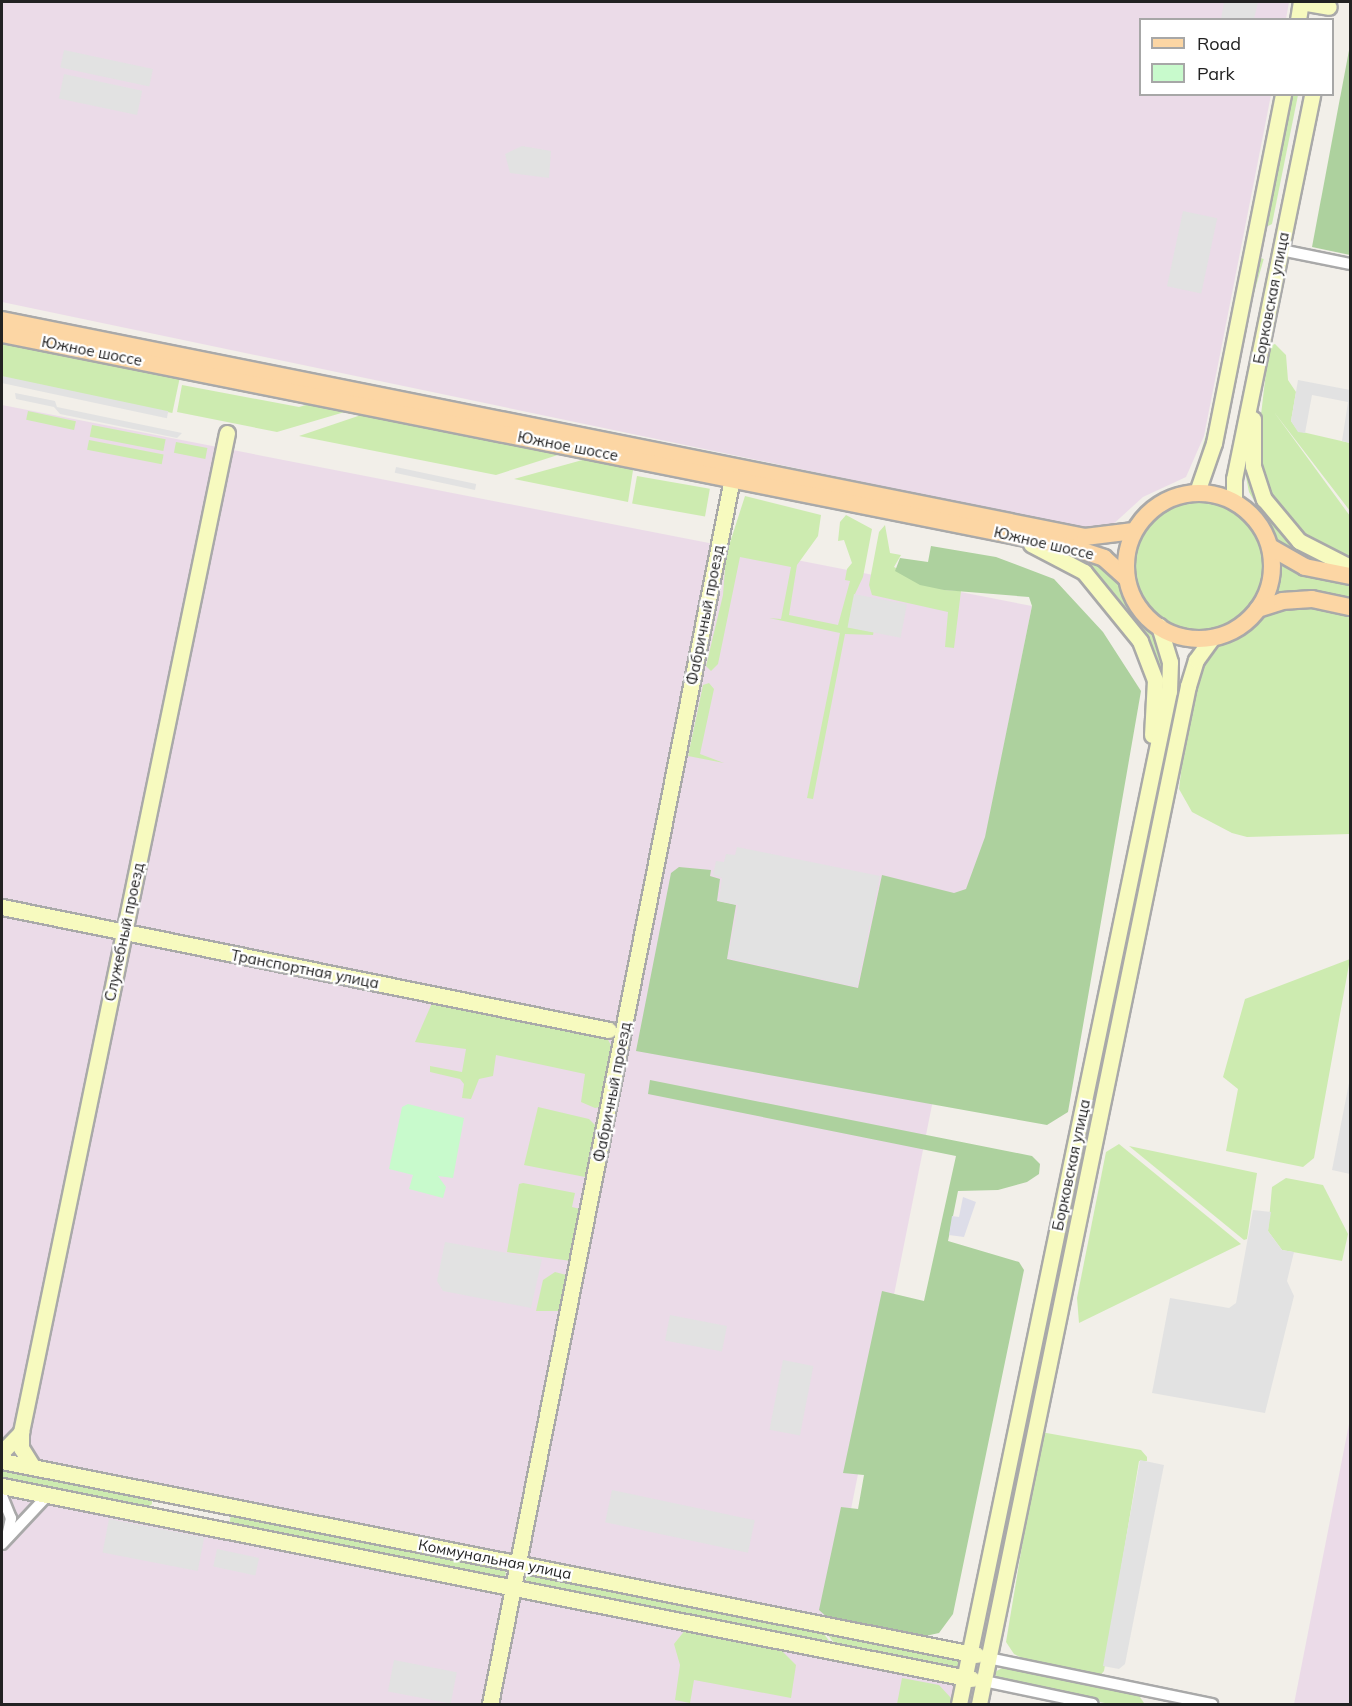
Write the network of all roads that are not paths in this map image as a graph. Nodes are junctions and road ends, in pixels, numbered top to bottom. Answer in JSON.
{"nodes":[{"id":1,"x":1301,"y":2,"type":"edge"},
{"id":2,"x":1328,"y":9,"type":"edge"},
{"id":3,"x":1298,"y":18,"type":"edge"},
{"id":4,"x":1283,"y":96,"type":"edge"},
{"id":5,"x":1312,"y":96,"type":"edge"},
{"id":6,"x":1281,"y":250,"type":"junction"},
{"id":7,"x":1350,"y":264,"type":"edge"},
{"id":8,"x":2,"y":320,"type":"edge"},
{"id":9,"x":2,"y":334,"type":"edge"},
{"id":10,"x":1255,"y":377,"type":"junction"},
{"id":11,"x":227,"y":433,"type":"dead end"},
{"id":12,"x":732,"y":479,"type":"junction"},
{"id":13,"x":1197,"y":492,"type":"junction"},
{"id":14,"x":1234,"y":501,"type":"junction"},
{"id":15,"x":1134,"y":531,"type":"junction"},
{"id":16,"x":1009,"y":535,"type":"junction"},
{"id":17,"x":1270,"y":547,"type":"junction"},
{"id":18,"x":1350,"y":567,"type":"edge"},
{"id":19,"x":1350,"y":576,"type":"edge"},
{"id":20,"x":1126,"y":578,"type":"junction"},
{"id":21,"x":1350,"y":607,"type":"edge"},
{"id":22,"x":1258,"y":609,"type":"junction"},
{"id":23,"x":1159,"y":626,"type":"junction"},
{"id":24,"x":1212,"y":638,"type":"junction"},
{"id":25,"x":1150,"y":785,"type":"junction"},
{"id":26,"x":2,"y":908,"type":"edge"},
{"id":27,"x":124,"y":932,"type":"junction"},
{"id":28,"x":609,"y":1030,"type":"dead end"},
{"id":29,"x":1078,"y":1131,"type":"junction"},
{"id":30,"x":1096,"y":1135,"type":"junction"},
{"id":31,"x":21,"y":1432,"type":"junction"},
{"id":32,"x":2,"y":1452,"type":"edge"},
{"id":33,"x":2,"y":1461,"type":"edge"},
{"id":34,"x":33,"y":1467,"type":"junction"},
{"id":35,"x":2,"y":1486,"type":"edge"},
{"id":36,"x":151,"y":1490,"type":"junction"},
{"id":37,"x":2,"y":1496,"type":"edge"},
{"id":38,"x":47,"y":1496,"type":"junction"},
{"id":39,"x":181,"y":1496,"type":"junction"},
{"id":40,"x":147,"y":1514,"type":"junction"},
{"id":41,"x":175,"y":1519,"type":"junction"},
{"id":42,"x":4,"y":1541,"type":"edge"},
{"id":43,"x":519,"y":1564,"type":"junction"},
{"id":44,"x":514,"y":1587,"type":"junction"},
{"id":45,"x":969,"y":1654,"type":"junction"},
{"id":46,"x":988,"y":1658,"type":"junction"},
{"id":47,"x":964,"y":1678,"type":"junction"},
{"id":48,"x":984,"y":1681,"type":"junction"},
{"id":49,"x":490,"y":1704,"type":"edge"},
{"id":50,"x":959,"y":1704,"type":"edge"},
{"id":51,"x":979,"y":1704,"type":"edge"},
{"id":52,"x":1093,"y":1704,"type":"edge"},
{"id":53,"x":1212,"y":1704,"type":"edge"}],
"edges":[{"from":1,"to":2,"type":"main road"},
{"from":1,"to":3,"type":"main road"},
{"from":4,"to":13,"type":"main road","name":"Борковская улица"},
{"from":5,"to":6,"type":"main road","name":"Борковская улица"},
{"from":6,"to":7,"type":"street"},
{"from":6,"to":10,"type":"main road","name":"Борковская улица"},
{"from":8,"to":15,"type":"main road","name":"Южное шоссе"},
{"from":9,"to":12,"type":"main road","name":"Южное шоссе"},
{"from":10,"to":14,"type":"main road","name":"Борковская улица"},
{"from":10,"to":18,"type":"main road"},
{"from":11,"to":27,"type":"main road","name":"Служебный проезд"},
{"from":12,"to":16,"type":"main road","name":"Южное шоссе"},
{"from":12,"to":43,"type":"main road","name":"Фабричный проезд"},
{"from":13,"to":14,"type":"main road"},
{"from":13,"to":15,"type":"main road"},
{"from":14,"to":17,"type":"main road"},
{"from":15,"to":20,"type":"main road"},
{"from":16,"to":20,"type":"main road","name":"Южное шоссе"},
{"from":16,"to":25,"type":"main road"},
{"from":17,"to":19,"type":"main road"},
{"from":17,"to":22,"type":"main road"},
{"from":20,"to":23,"type":"main road"},
{"from":21,"to":22,"type":"main road"},
{"from":22,"to":24,"type":"main road"},
{"from":23,"to":24,"type":"main road"},
{"from":23,"to":25,"type":"main road","name":"Борковская улица"},
{"from":24,"to":30,"type":"main road","name":"Борковская улица"},
{"from":25,"to":29,"type":"main road","name":"Борковская улица"},
{"from":26,"to":27,"type":"main road","name":"Транспортная улица"},
{"from":27,"to":28,"type":"main road","name":"Транспортная улица"},
{"from":27,"to":31,"type":"main road","name":"Служебный проезд"},
{"from":29,"to":30,"type":"main road"},
{"from":29,"to":45,"type":"main road","name":"Борковская улица"},
{"from":30,"to":46,"type":"main road","name":"Борковская улица"},
{"from":31,"to":32,"type":"main road"},
{"from":31,"to":34,"type":"main road","name":"Служебный проезд"},
{"from":33,"to":34,"type":"main road","name":"Коммунальная улица"},
{"from":34,"to":36,"type":"main road","name":"Коммунальная улица"},
{"from":35,"to":38,"type":"main road","name":"Коммунальная улица"},
{"from":36,"to":39,"type":"main road","name":"Коммунальная улица"},
{"from":36,"to":40,"type":"main road"},
{"from":37,"to":42,"type":"street"},
{"from":38,"to":40,"type":"main road","name":"Коммунальная улица"},
{"from":38,"to":42,"type":"street"},
{"from":39,"to":41,"type":"main road"},
{"from":39,"to":43,"type":"main road","name":"Коммунальная улица"},
{"from":40,"to":41,"type":"main road","name":"Коммунальная улица"},
{"from":41,"to":44,"type":"main road","name":"Коммунальная улица"},
{"from":43,"to":44,"type":"main road","name":"Фабричный проезд"},
{"from":43,"to":45,"type":"main road","name":"Коммунальная улица"},
{"from":44,"to":47,"type":"main road","name":"Коммунальная улица"},
{"from":44,"to":49,"type":"main road","name":"Фабричный проезд"},
{"from":45,"to":46,"type":"main road","name":"Коммунальная улица"},
{"from":45,"to":47,"type":"main road","name":"Борковская улица"},
{"from":46,"to":48,"type":"main road","name":"Борковская улица"},
{"from":46,"to":53,"type":"street"},
{"from":47,"to":48,"type":"main road","name":"Коммунальная улица"},
{"from":47,"to":50,"type":"main road","name":"Борковская улица"},
{"from":48,"to":51,"type":"main road","name":"Борковская улица"},
{"from":48,"to":52,"type":"street"}]}
